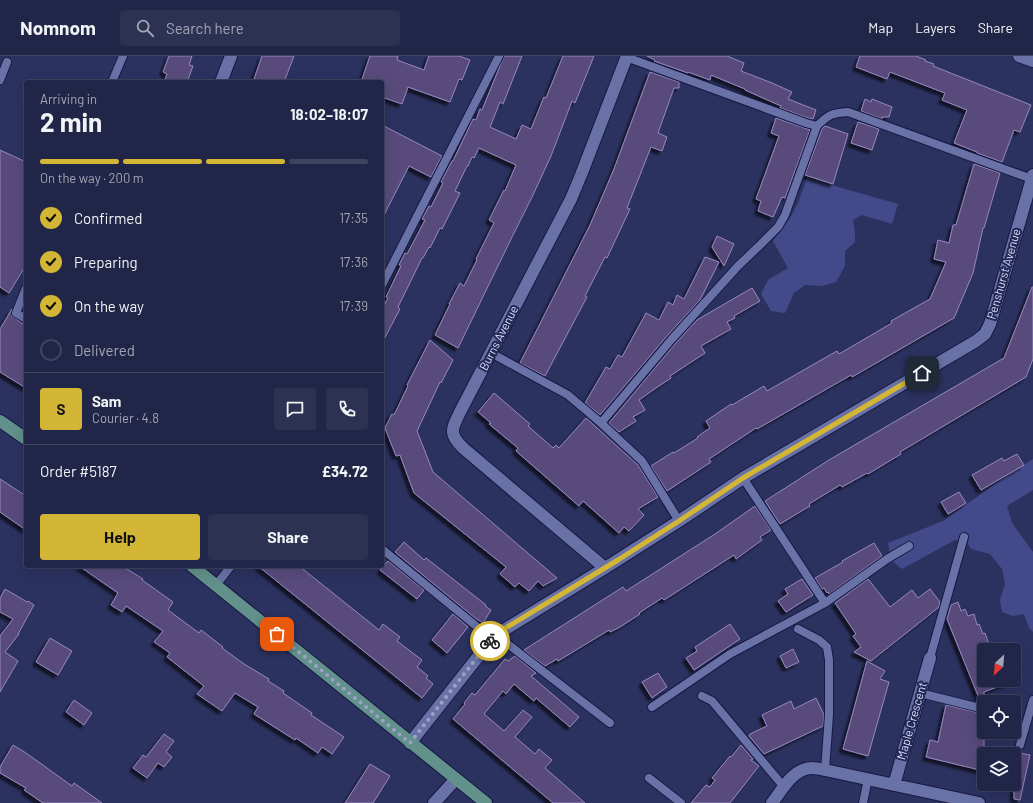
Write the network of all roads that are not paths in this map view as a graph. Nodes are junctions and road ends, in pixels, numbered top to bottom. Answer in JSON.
{"nodes":[{"id":1,"x":123,"y":56,"type":"edge"},
{"id":2,"x":231,"y":56,"type":"edge"},
{"id":3,"x":499,"y":56,"type":"edge"},
{"id":4,"x":626,"y":56,"type":"edge"},
{"id":5,"x":1019,"y":56,"type":"edge"},
{"id":6,"x":1033,"y":61,"type":"edge"},
{"id":7,"x":7,"y":62,"type":"dead end"},
{"id":8,"x":0,"y":80,"type":"edge"},
{"id":9,"x":113,"y":80,"type":"edge"},
{"id":10,"x":222,"y":80,"type":"edge"},
{"id":11,"x":817,"y":126,"type":"junction"},
{"id":12,"x":1032,"y":177,"type":"edge"},
{"id":13,"x":384,"y":281,"type":"edge"},
{"id":14,"x":24,"y":293,"type":"edge"},
{"id":15,"x":24,"y":318,"type":"edge"},
{"id":16,"x":491,"y":354,"type":"junction"},
{"id":17,"x":0,"y":421,"type":"edge"},
{"id":18,"x":601,"y":423,"type":"junction"},
{"id":19,"x":24,"y":438,"type":"edge"},
{"id":20,"x":743,"y":478,"type":"junction"},
{"id":21,"x":679,"y":521,"type":"junction"},
{"id":22,"x":964,"y":537,"type":"dead end"},
{"id":23,"x":909,"y":546,"type":"dead end"},
{"id":24,"x":384,"y":550,"type":"edge"},
{"id":25,"x":195,"y":568,"type":"edge"},
{"id":26,"x":229,"y":568,"type":"edge"},
{"id":27,"x":605,"y":568,"type":"junction"},
{"id":28,"x":216,"y":585,"type":"junction"},
{"id":29,"x":825,"y":603,"type":"junction"},
{"id":30,"x":798,"y":629,"type":"dead end"},
{"id":31,"x":494,"y":637,"type":"junction"},
{"id":32,"x":930,"y":658,"type":"joint"},
{"id":33,"x":920,"y":693,"type":"junction"},
{"id":34,"x":702,"y":696,"type":"dead end"},
{"id":35,"x":1033,"y":700,"type":"edge"},
{"id":36,"x":652,"y":707,"type":"dead end"},
{"id":37,"x":977,"y":707,"type":"edge"},
{"id":38,"x":610,"y":723,"type":"dead end"},
{"id":39,"x":410,"y":743,"type":"junction"},
{"id":40,"x":1020,"y":745,"type":"dead end"},
{"id":41,"x":825,"y":770,"type":"junction"},
{"id":42,"x":650,"y":778,"type":"dead end"},
{"id":43,"x":456,"y":779,"type":"junction"},
{"id":44,"x":868,"y":779,"type":"junction"},
{"id":45,"x":894,"y":785,"type":"junction"},
{"id":46,"x":784,"y":787,"type":"junction"},
{"id":47,"x":946,"y":800,"type":"edge"},
{"id":48,"x":434,"y":803,"type":"edge"},
{"id":49,"x":486,"y":803,"type":"edge"},
{"id":50,"x":680,"y":803,"type":"edge"},
{"id":51,"x":772,"y":803,"type":"edge"},
{"id":52,"x":863,"y":803,"type":"edge"},
{"id":53,"x":979,"y":803,"type":"edge"}],
"edges":[{"from":1,"to":9,"type":"lane"},
{"from":2,"to":10,"type":"street"},
{"from":3,"to":13,"type":"lane"},
{"from":4,"to":11,"type":"lane"},
{"from":4,"to":16,"type":"street","name":"Burns Avenue"},
{"from":5,"to":6,"type":"street"},
{"from":7,"to":8,"type":"lane"},
{"from":11,"to":12,"type":"lane"},
{"from":11,"to":18,"type":"lane"},
{"from":12,"to":20,"type":"street","name":"Penshurst Avenue"},
{"from":14,"to":15,"type":"lane"},
{"from":16,"to":18,"type":"lane"},
{"from":16,"to":27,"type":"street","name":"Burns Avenue"},
{"from":17,"to":19,"type":"main road"},
{"from":18,"to":21,"type":"lane"},
{"from":20,"to":21,"type":"street","name":"Penshurst Avenue"},
{"from":20,"to":29,"type":"lane"},
{"from":21,"to":27,"type":"street","name":"Penshurst Avenue"},
{"from":22,"to":32,"type":"lane"},
{"from":23,"to":29,"type":"lane"},
{"from":24,"to":31,"type":"lane"},
{"from":25,"to":28,"type":"main road"},
{"from":26,"to":28,"type":"lane"},
{"from":27,"to":31,"type":"street","name":"Penshurst Avenue"},
{"from":28,"to":39,"type":"main road"},
{"from":29,"to":36,"type":"lane"},
{"from":30,"to":41,"type":"lane"},
{"from":31,"to":38,"type":"lane"},
{"from":31,"to":39,"type":"street","name":"Penshurst Avenue"},
{"from":32,"to":33,"type":"street","name":"Maple Crescent"},
{"from":33,"to":37,"type":"lane"},
{"from":33,"to":45,"type":"street","name":"Maple Crescent"},
{"from":34,"to":46,"type":"lane"},
{"from":35,"to":40,"type":"lane"},
{"from":39,"to":43,"type":"main road"},
{"from":41,"to":44,"type":"street"},
{"from":41,"to":46,"type":"street"},
{"from":42,"to":50,"type":"lane"},
{"from":43,"to":48,"type":"street"},
{"from":43,"to":49,"type":"main road"},
{"from":44,"to":45,"type":"street"},
{"from":44,"to":52,"type":"lane"},
{"from":45,"to":47,"type":"street"},
{"from":46,"to":51,"type":"street"},
{"from":47,"to":53,"type":"street"}]}
